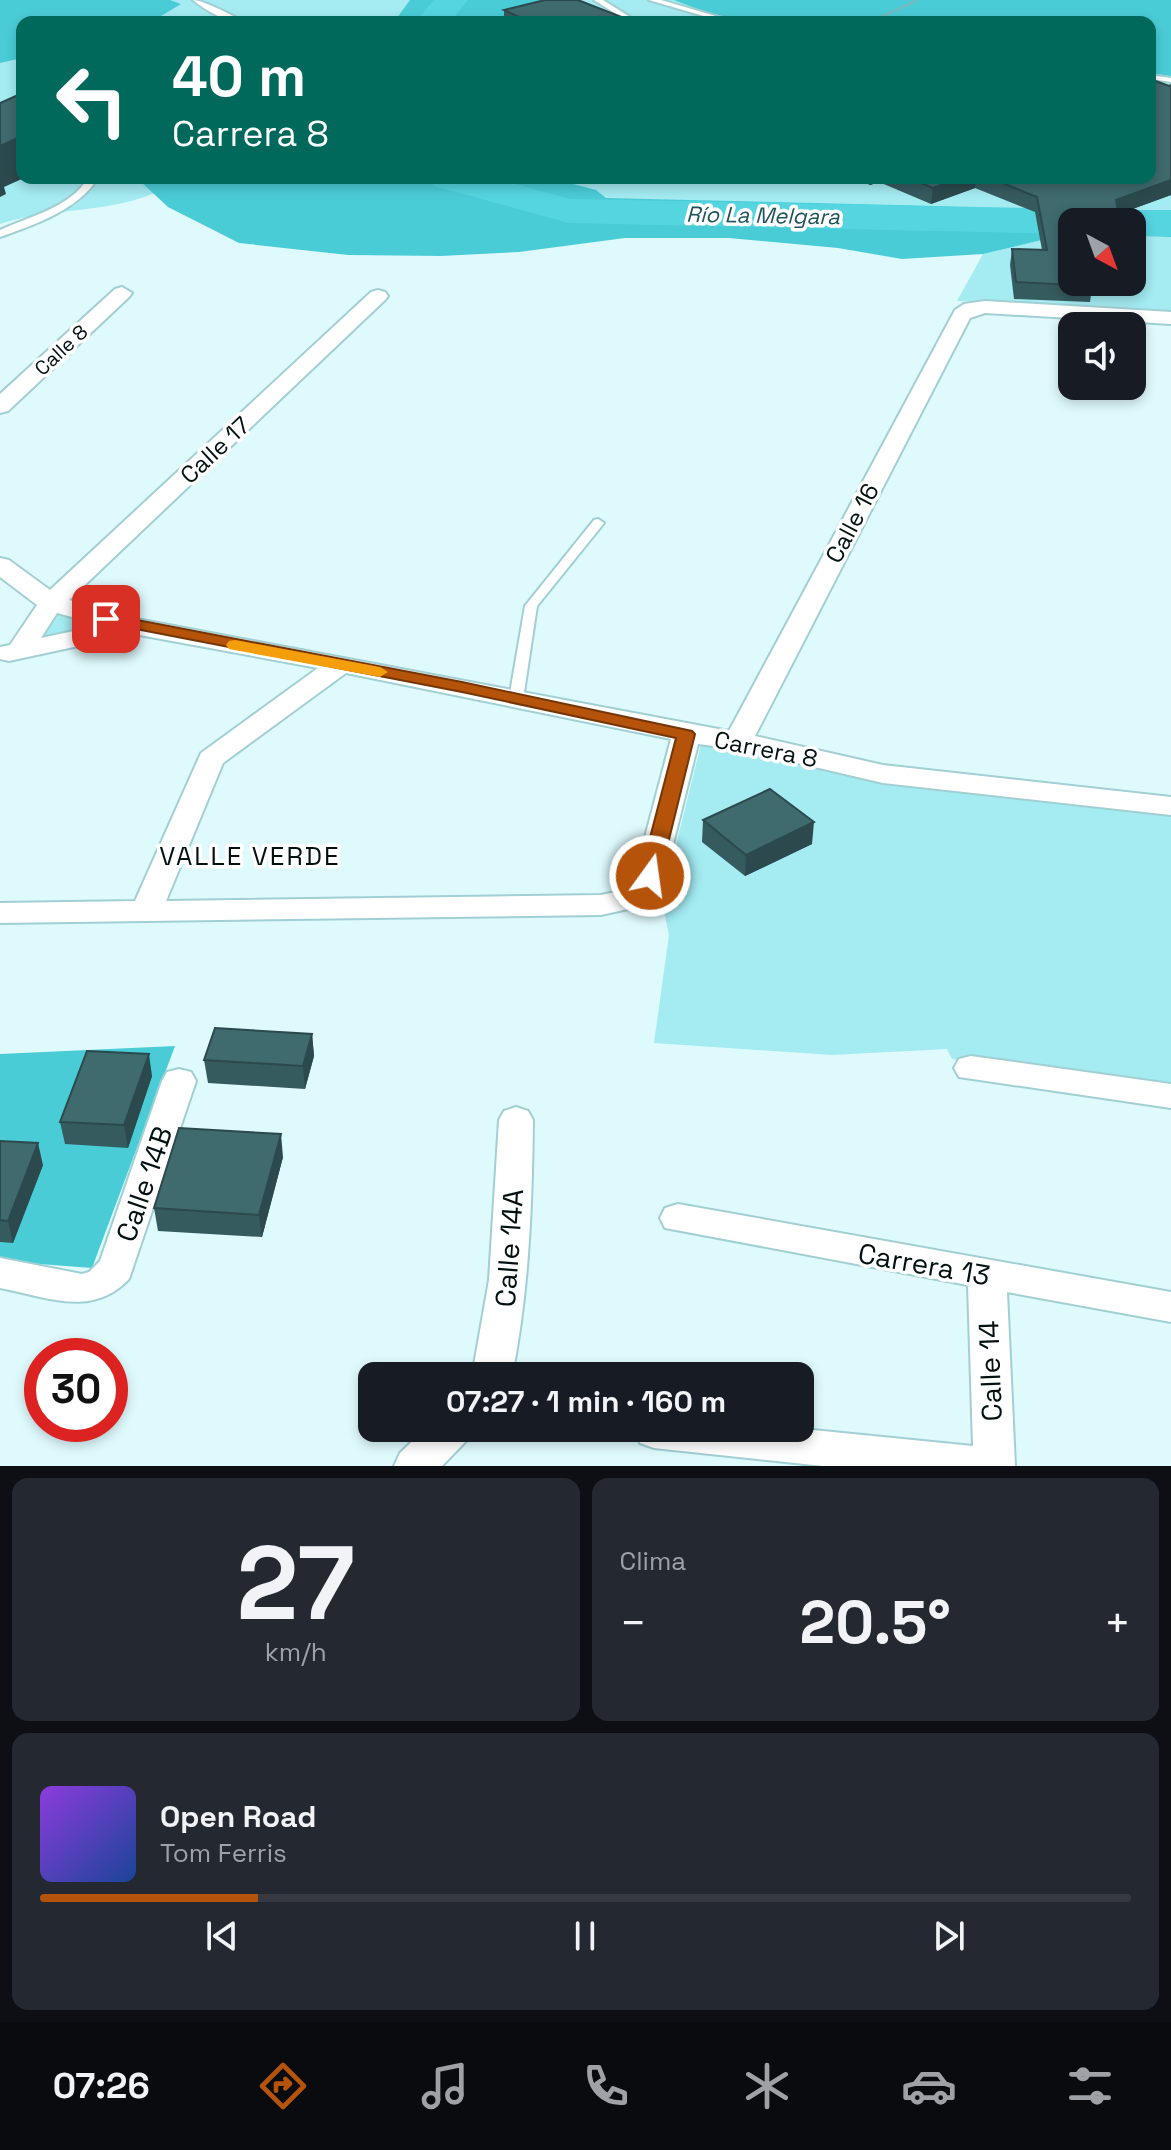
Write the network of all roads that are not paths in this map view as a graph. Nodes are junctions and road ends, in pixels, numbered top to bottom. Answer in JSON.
{"nodes":[{"id":1,"x":197,"y":0,"type":"edge"},
{"id":2,"x":598,"y":0,"type":"edge"},
{"id":3,"x":653,"y":0,"type":"edge"},
{"id":4,"x":225,"y":16,"type":"edge"},
{"id":5,"x":624,"y":16,"type":"edge"},
{"id":6,"x":710,"y":16,"type":"edge"},
{"id":7,"x":90,"y":184,"type":"edge"},
{"id":8,"x":38,"y":215,"type":"junction"},
{"id":9,"x":0,"y":223,"type":"edge"},
{"id":10,"x":0,"y":234,"type":"edge"},
{"id":11,"x":122,"y":293,"type":"dead end"},
{"id":12,"x":378,"y":296,"type":"dead end"},
{"id":13,"x":1171,"y":318,"type":"edge"},
{"id":14,"x":0,"y":406,"type":"edge"},
{"id":15,"x":598,"y":523,"type":"dead end"},
{"id":16,"x":0,"y":565,"type":"edge"},
{"id":17,"x":51,"y":603,"type":"junction"},
{"id":18,"x":134,"y":626,"type":"junction"},
{"id":19,"x":10,"y":653,"type":"edge"},
{"id":20,"x":340,"y":665,"type":"junction"},
{"id":21,"x":516,"y":699,"type":"junction"},
{"id":22,"x":686,"y":734,"type":"junction"},
{"id":23,"x":738,"y":741,"type":"junction"},
{"id":24,"x":1171,"y":806,"type":"edge"},
{"id":25,"x":146,"y":911,"type":"junction"},
{"id":26,"x":0,"y":913,"type":"edge"},
{"id":27,"x":971,"y":1068,"type":"dead end"},
{"id":28,"x":179,"y":1081,"type":"dead end"},
{"id":29,"x":1171,"y":1096,"type":"edge"},
{"id":30,"x":516,"y":1120,"type":"dead end"},
{"id":31,"x":678,"y":1218,"type":"dead end"},
{"id":32,"x":0,"y":1273,"type":"edge"},
{"id":33,"x":987,"y":1275,"type":"junction"},
{"id":34,"x":1171,"y":1307,"type":"edge"},
{"id":35,"x":495,"y":1362,"type":"edge"},
{"id":36,"x":439,"y":1442,"type":"edge"},
{"id":37,"x":760,"y":1442,"type":"edge"},
{"id":38,"x":415,"y":1466,"type":"edge"},
{"id":39,"x":992,"y":1466,"type":"edge"}],
"edges":[{"from":1,"to":4,"type":"lane"},
{"from":2,"to":5,"type":"lane"},
{"from":3,"to":6,"type":"lane"},
{"from":7,"to":8,"type":"lane"},
{"from":8,"to":9,"type":"lane"},
{"from":8,"to":10,"type":"lane"},
{"from":11,"to":14,"type":"street","name":"Calle 8"},
{"from":12,"to":17,"type":"street","name":"Calle 17"},
{"from":13,"to":23,"type":"street","name":"Calle 16"},
{"from":15,"to":21,"type":"lane"},
{"from":16,"to":17,"type":"street","name":"Carrera 8"},
{"from":17,"to":18,"type":"street","name":"Carrera 8"},
{"from":17,"to":19,"type":"street","name":"Calle 17"},
{"from":18,"to":19,"type":"street"},
{"from":18,"to":20,"type":"street","name":"Carrera 8"},
{"from":20,"to":21,"type":"street","name":"Carrera 8"},
{"from":20,"to":25,"type":"street"},
{"from":21,"to":22,"type":"street","name":"Carrera 8"},
{"from":22,"to":23,"type":"street","name":"Carrera 8"},
{"from":22,"to":25,"type":"street"},
{"from":23,"to":24,"type":"street","name":"Carrera 8"},
{"from":25,"to":26,"type":"street"},
{"from":27,"to":29,"type":"street"},
{"from":28,"to":32,"type":"street","name":"Calle 14B"},
{"from":30,"to":35,"type":"street","name":"Calle 14A"},
{"from":31,"to":33,"type":"street","name":"Carrera 13"},
{"from":33,"to":34,"type":"street","name":"Carrera 13"},
{"from":33,"to":39,"type":"street","name":"Calle 14"},
{"from":36,"to":38,"type":"street"},
{"from":37,"to":39,"type":"street"}]}
